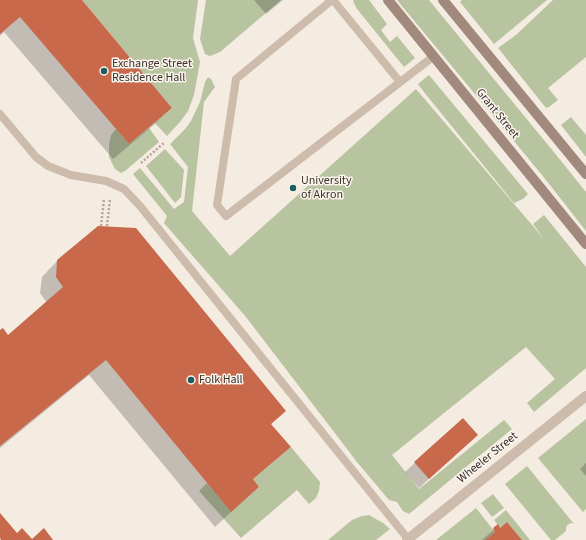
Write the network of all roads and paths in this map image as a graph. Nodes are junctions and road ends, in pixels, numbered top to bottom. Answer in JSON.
{"nodes":[{"id":1,"x":333,"y":0,"type":"edge"},
{"id":2,"x":388,"y":0,"type":"edge"},
{"id":3,"x":443,"y":0,"type":"edge"},
{"id":4,"x":434,"y":56,"type":"junction"},
{"id":5,"x":400,"y":82,"type":"junction"},
{"id":6,"x":0,"y":114,"type":"edge"},
{"id":7,"x":165,"y":142,"type":"dead end"},
{"id":8,"x":141,"y":163,"type":"dead end"},
{"id":9,"x":586,"y":174,"type":"edge"},
{"id":10,"x":104,"y":199,"type":"dead end"},
{"id":11,"x":110,"y":199,"type":"dead end"},
{"id":12,"x":101,"y":226,"type":"dead end"},
{"id":13,"x":107,"y":226,"type":"dead end"},
{"id":14,"x":586,"y":244,"type":"edge"},
{"id":15,"x":586,"y":396,"type":"edge"},
{"id":16,"x":408,"y":540,"type":"edge"}],
"edges":[{"from":1,"to":5,"type":"lane"},
{"from":1,"to":5,"type":"lane"},
{"from":2,"to":4,"type":"main road","name":"Grant Street"},
{"from":3,"to":9,"type":"main road"},
{"from":4,"to":5,"type":"lane"},
{"from":4,"to":14,"type":"main road","name":"Grant Street"},
{"from":6,"to":16,"type":"lane"},
{"from":7,"to":8,"type":"path"},
{"from":10,"to":12,"type":"path"},
{"from":11,"to":13,"type":"path"},
{"from":15,"to":16,"type":"street","name":"Wheeler Street"}]}
